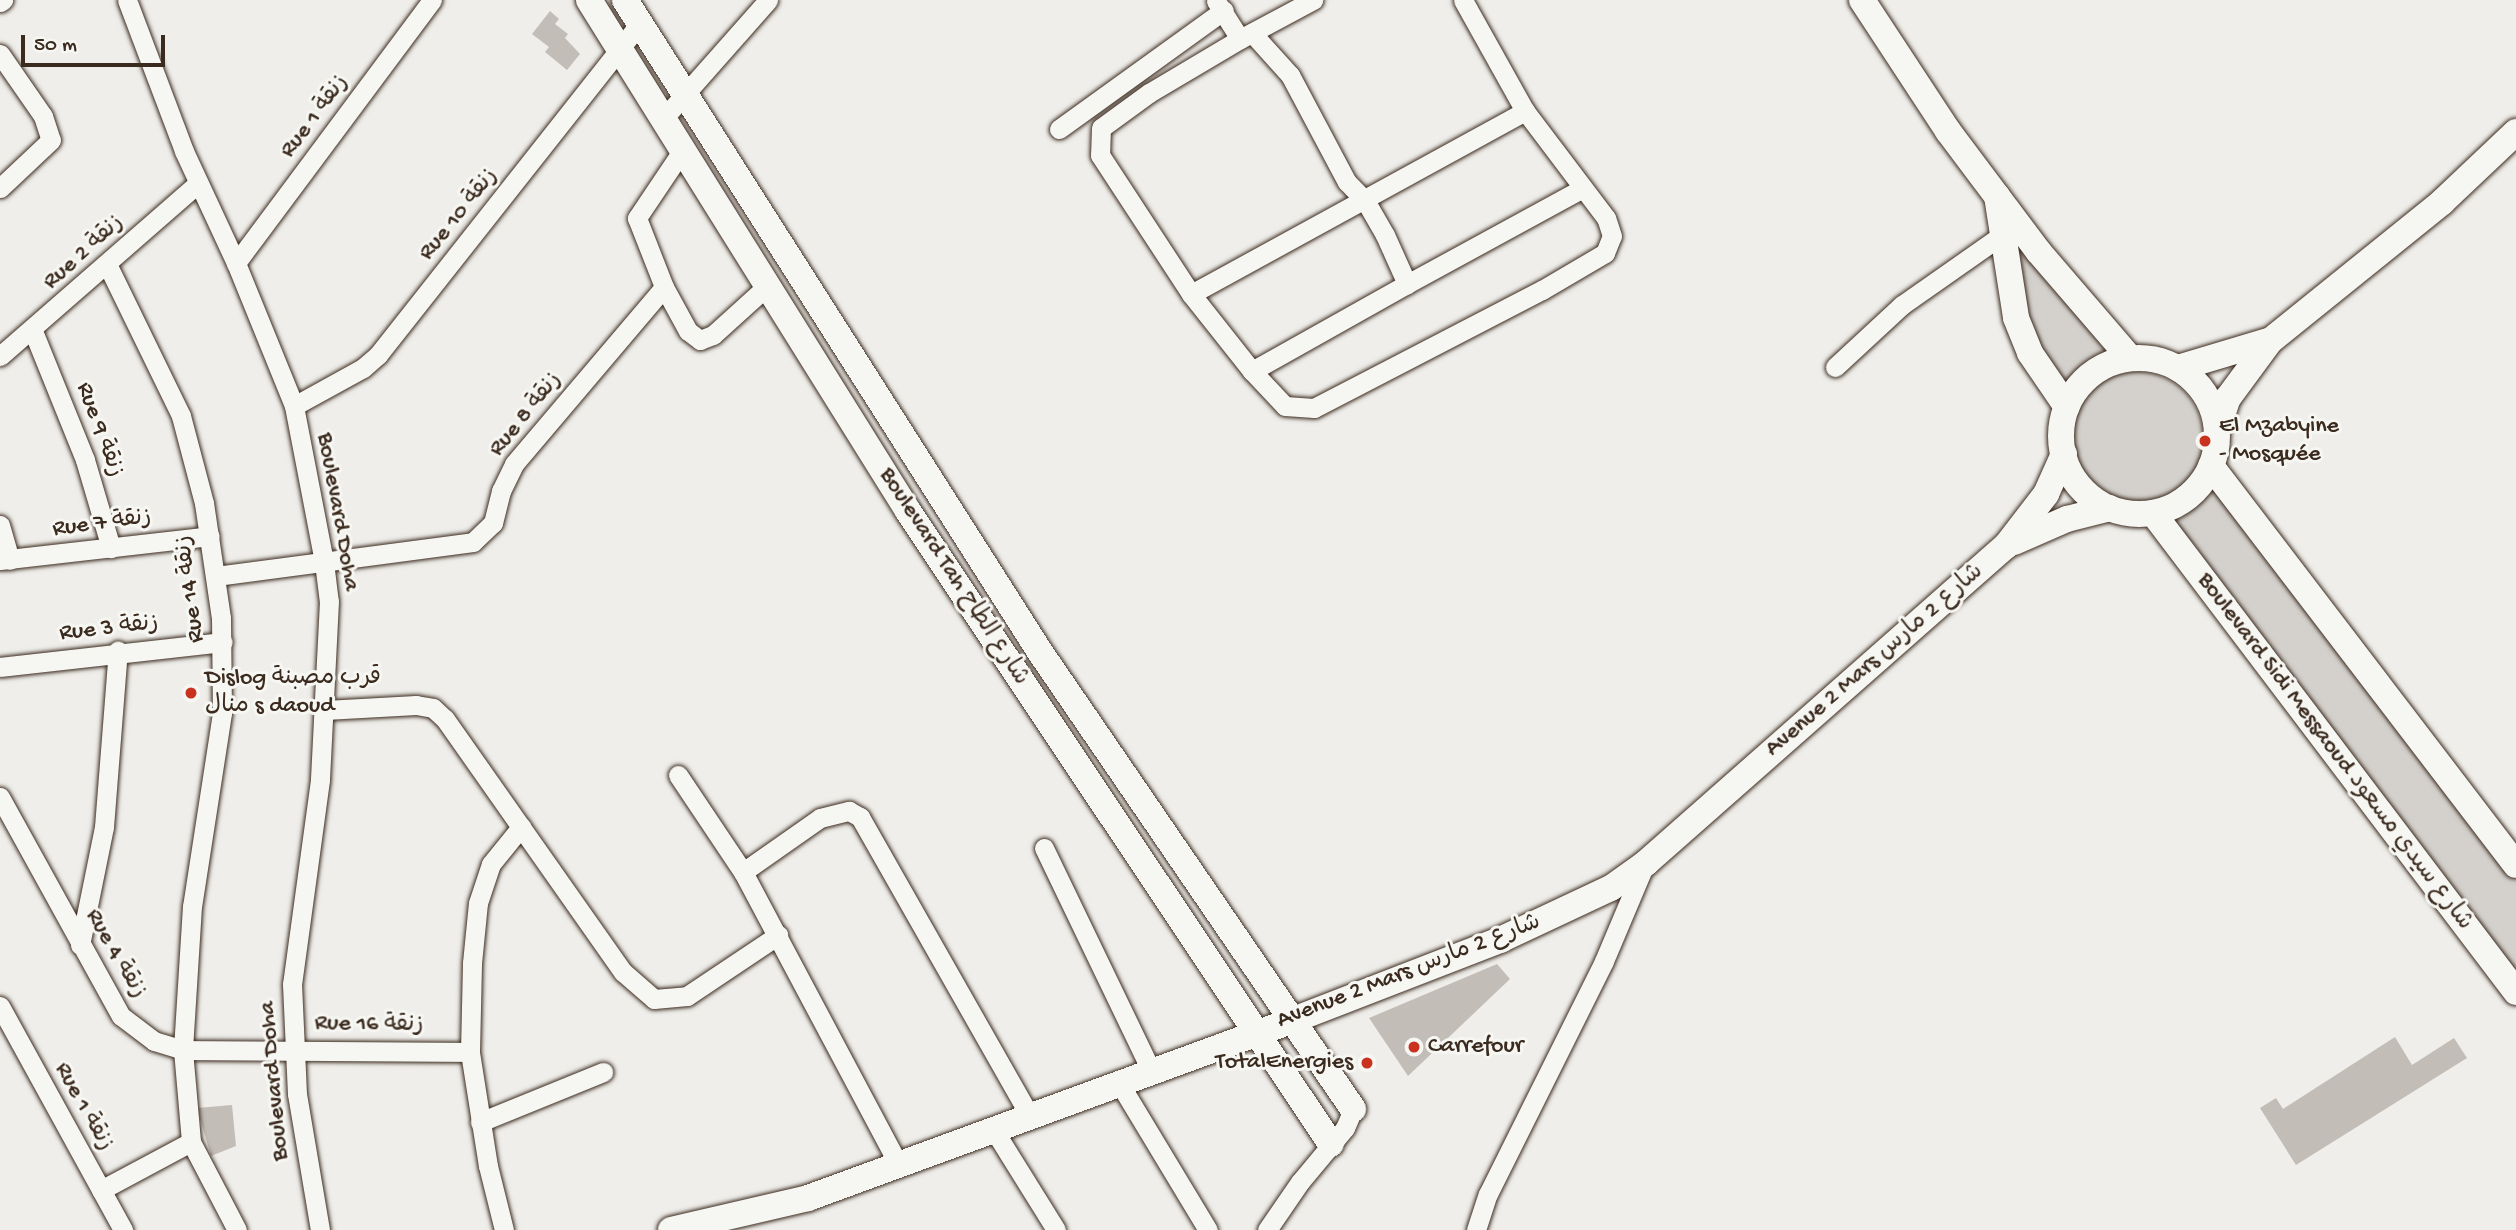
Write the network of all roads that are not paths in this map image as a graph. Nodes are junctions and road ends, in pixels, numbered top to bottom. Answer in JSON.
{"nodes":[{"id":1,"x":127,"y":0,"type":"edge"},
{"id":2,"x":432,"y":0,"type":"edge"},
{"id":3,"x":589,"y":0,"type":"edge"},
{"id":4,"x":625,"y":0,"type":"edge"},
{"id":5,"x":768,"y":0,"type":"edge"},
{"id":6,"x":1313,"y":0,"type":"edge"},
{"id":7,"x":1463,"y":0,"type":"edge"},
{"id":8,"x":1862,"y":0,"type":"edge"},
{"id":9,"x":1219,"y":5,"type":"edge"},
{"id":10,"x":638,"y":26,"type":"junction"},
{"id":11,"x":1246,"y":36,"type":"junction"},
{"id":12,"x":617,"y":51,"type":"junction"},
{"id":13,"x":0,"y":54,"type":"edge"},
{"id":14,"x":683,"y":97,"type":"junction"},
{"id":15,"x":1525,"y":111,"type":"junction"},
{"id":16,"x":662,"y":120,"type":"junction"},
{"id":17,"x":1059,"y":129,"type":"dead end"},
{"id":18,"x":2516,"y":132,"type":"edge"},
{"id":19,"x":682,"y":151,"type":"junction"},
{"id":20,"x":198,"y":183,"type":"junction"},
{"id":21,"x":0,"y":188,"type":"edge"},
{"id":22,"x":1583,"y":188,"type":"junction"},
{"id":23,"x":1997,"y":194,"type":"junction"},
{"id":24,"x":1366,"y":202,"type":"junction"},
{"id":25,"x":2002,"y":235,"type":"junction"},
{"id":26,"x":236,"y":263,"type":"junction"},
{"id":27,"x":108,"y":266,"type":"junction"},
{"id":28,"x":1406,"y":284,"type":"junction"},
{"id":29,"x":767,"y":286,"type":"junction"},
{"id":30,"x":664,"y":287,"type":"junction"},
{"id":31,"x":1191,"y":294,"type":"junction"},
{"id":32,"x":33,"y":331,"type":"junction"},
{"id":33,"x":2270,"y":341,"type":"junction"},
{"id":34,"x":0,"y":356,"type":"edge"},
{"id":35,"x":2130,"y":358,"type":"junction"},
{"id":36,"x":1835,"y":367,"type":"dead end"},
{"id":37,"x":2178,"y":368,"type":"junction"},
{"id":38,"x":1252,"y":371,"type":"junction"},
{"id":39,"x":294,"y":406,"type":"junction"},
{"id":40,"x":2067,"y":407,"type":"junction"},
{"id":41,"x":2217,"y":433,"type":"junction"},
{"id":42,"x":2064,"y":454,"type":"junction"},
{"id":43,"x":2211,"y":467,"type":"junction"},
{"id":44,"x":2109,"y":508,"type":"junction"},
{"id":45,"x":2153,"y":513,"type":"junction"},
{"id":46,"x":0,"y":525,"type":"edge"},
{"id":47,"x":210,"y":536,"type":"junction"},
{"id":48,"x":2006,"y":546,"type":"junction"},
{"id":49,"x":111,"y":548,"type":"junction"},
{"id":50,"x":5,"y":560,"type":"edge"},
{"id":51,"x":324,"y":562,"type":"junction"},
{"id":52,"x":216,"y":576,"type":"junction"},
{"id":53,"x":223,"y":642,"type":"junction"},
{"id":54,"x":118,"y":651,"type":"junction"},
{"id":55,"x":0,"y":667,"type":"edge"},
{"id":56,"x":325,"y":710,"type":"junction"},
{"id":57,"x":678,"y":775,"type":"dead end"},
{"id":58,"x":0,"y":797,"type":"edge"},
{"id":59,"x":521,"y":827,"type":"junction"},
{"id":60,"x":1044,"y":848,"type":"dead end"},
{"id":61,"x":1646,"y":863,"type":"junction"},
{"id":62,"x":2516,"y":865,"type":"edge"},
{"id":63,"x":743,"y":872,"type":"junction"},
{"id":64,"x":778,"y":935,"type":"junction"},
{"id":65,"x":80,"y":945,"type":"junction"},
{"id":66,"x":2516,"y":992,"type":"edge"},
{"id":67,"x":0,"y":1006,"type":"edge"},
{"id":68,"x":1291,"y":1021,"type":"junction"},
{"id":69,"x":1256,"y":1031,"type":"junction"},
{"id":70,"x":292,"y":1048,"type":"junction"},
{"id":71,"x":183,"y":1051,"type":"junction"},
{"id":72,"x":470,"y":1052,"type":"junction"},
{"id":73,"x":1151,"y":1070,"type":"junction"},
{"id":74,"x":603,"y":1072,"type":"dead end"},
{"id":75,"x":1118,"y":1081,"type":"junction"},
{"id":76,"x":1353,"y":1109,"type":"joint"},
{"id":77,"x":1029,"y":1114,"type":"junction"},
{"id":78,"x":480,"y":1122,"type":"junction"},
{"id":79,"x":992,"y":1127,"type":"junction"},
{"id":80,"x":191,"y":1142,"type":"junction"},
{"id":81,"x":1331,"y":1144,"type":"junction"},
{"id":82,"x":898,"y":1163,"type":"junction"},
{"id":83,"x":101,"y":1191,"type":"junction"},
{"id":84,"x":123,"y":1230,"type":"edge"},
{"id":85,"x":237,"y":1230,"type":"edge"},
{"id":86,"x":320,"y":1230,"type":"edge"},
{"id":87,"x":504,"y":1230,"type":"edge"},
{"id":88,"x":671,"y":1230,"type":"edge"},
{"id":89,"x":1056,"y":1230,"type":"edge"},
{"id":90,"x":1208,"y":1230,"type":"edge"},
{"id":91,"x":1267,"y":1230,"type":"edge"},
{"id":92,"x":1476,"y":1230,"type":"edge"}],
"edges":[{"from":1,"to":20,"type":"street","name":"Boulevard Doha"},
{"from":2,"to":26,"type":"street","name":"Rue 1 زنقة"},
{"from":3,"to":12,"type":"street","name":"Boulevard Tah شارع الطاح"},
{"from":4,"to":10,"type":"street","name":"Boulevard Tah شارع الطاح"},
{"from":5,"to":14,"type":"street"},
{"from":6,"to":11,"type":"street"},
{"from":7,"to":15,"type":"street"},
{"from":8,"to":23,"type":"street"},
{"from":9,"to":11,"type":"street"},
{"from":9,"to":17,"type":"street"},
{"from":10,"to":12,"type":"street","name":"Rue 10 زنقة"},
{"from":10,"to":14,"type":"street","name":"Boulevard Tah شارع الطاح"},
{"from":11,"to":24,"type":"street"},
{"from":11,"to":31,"type":"street"},
{"from":12,"to":16,"type":"street","name":"Boulevard Tah شارع الطاح"},
{"from":12,"to":39,"type":"street","name":"Rue 10 زنقة"},
{"from":13,"to":21,"type":"street"},
{"from":14,"to":16,"type":"street"},
{"from":14,"to":68,"type":"street","name":"Boulevard Tah شارع الطاح"},
{"from":15,"to":22,"type":"street"},
{"from":15,"to":24,"type":"street"},
{"from":16,"to":19,"type":"street","name":"Boulevard Tah شارع الطاح"},
{"from":18,"to":33,"type":"street"},
{"from":19,"to":29,"type":"street","name":"Boulevard Tah شارع الطاح"},
{"from":19,"to":30,"type":"street"},
{"from":20,"to":26,"type":"street","name":"Boulevard Doha"},
{"from":20,"to":27,"type":"street","name":"Rue 2 زنقة"},
{"from":22,"to":28,"type":"street"},
{"from":22,"to":38,"type":"street"},
{"from":23,"to":25,"type":"street"},
{"from":23,"to":35,"type":"street"},
{"from":24,"to":28,"type":"street"},
{"from":24,"to":31,"type":"street"},
{"from":25,"to":36,"type":"street"},
{"from":25,"to":40,"type":"street"},
{"from":26,"to":39,"type":"street","name":"Boulevard Doha"},
{"from":27,"to":32,"type":"street","name":"Rue 2 زنقة"},
{"from":27,"to":47,"type":"street","name":"Rue 14 زنقة"},
{"from":28,"to":38,"type":"street"},
{"from":29,"to":30,"type":"street"},
{"from":29,"to":69,"type":"street","name":"Boulevard Tah شارع الطاح"},
{"from":30,"to":51,"type":"street","name":"Rue 8 زنقة"},
{"from":31,"to":38,"type":"street"},
{"from":32,"to":34,"type":"street","name":"Rue 2 زنقة"},
{"from":32,"to":49,"type":"street","name":"Rue 9 زنقة"},
{"from":33,"to":37,"type":"street"},
{"from":33,"to":41,"type":"street"},
{"from":35,"to":37,"type":"street"},
{"from":35,"to":40,"type":"street"},
{"from":37,"to":41,"type":"street"},
{"from":39,"to":51,"type":"street","name":"Boulevard Doha"},
{"from":40,"to":42,"type":"street"},
{"from":41,"to":43,"type":"street"},
{"from":42,"to":44,"type":"street"},
{"from":42,"to":48,"type":"street","name":"Avenue 2 Mars شارع 2 مارس"},
{"from":43,"to":45,"type":"street"},
{"from":43,"to":62,"type":"street"},
{"from":44,"to":45,"type":"street"},
{"from":44,"to":48,"type":"street","name":"Avenue 2 Mars شارع 2 مارس"},
{"from":45,"to":66,"type":"street","name":"Boulevard Sidi Messaoud شارع سيدي مسعود"},
{"from":46,"to":50,"type":"street"},
{"from":47,"to":49,"type":"street","name":"Rue 7 زنقة"},
{"from":47,"to":52,"type":"street","name":"Rue 14 زنقة"},
{"from":48,"to":61,"type":"street","name":"Avenue 2 Mars شارع 2 مارس"},
{"from":49,"to":50,"type":"street","name":"Rue 7 زنقة"},
{"from":51,"to":52,"type":"street","name":"Rue 8 زنقة"},
{"from":51,"to":56,"type":"street","name":"Boulevard Doha"},
{"from":52,"to":53,"type":"street","name":"Rue 14 زنقة"},
{"from":53,"to":54,"type":"street","name":"Rue 3 زنقة"},
{"from":53,"to":71,"type":"street","name":"Rue 14 زنقة"},
{"from":54,"to":55,"type":"street","name":"Rue 3 زنقة"},
{"from":54,"to":65,"type":"street"},
{"from":56,"to":59,"type":"street"},
{"from":56,"to":70,"type":"street","name":"Boulevard Doha"},
{"from":57,"to":63,"type":"street"},
{"from":58,"to":65,"type":"street","name":"Rue 4 زنقة"},
{"from":59,"to":64,"type":"street"},
{"from":59,"to":72,"type":"street"},
{"from":60,"to":73,"type":"street"},
{"from":61,"to":68,"type":"street","name":"Avenue 2 Mars شارع 2 مارس"},
{"from":61,"to":92,"type":"street"},
{"from":63,"to":64,"type":"street"},
{"from":63,"to":77,"type":"street"},
{"from":64,"to":82,"type":"street"},
{"from":65,"to":71,"type":"street","name":"Rue 4 زنقة"},
{"from":67,"to":83,"type":"street","name":"Rue 1 زنقة"},
{"from":68,"to":69,"type":"street","name":"Avenue 2 Mars شارع 2 مارس"},
{"from":68,"to":76,"type":"street","name":"Boulevard Tah شارع الطاح"},
{"from":69,"to":73,"type":"street","name":"Avenue 2 Mars شارع 2 مارس"},
{"from":69,"to":81,"type":"street","name":"Boulevard Tah شارع الطاح"},
{"from":70,"to":71,"type":"street","name":"Rue 16 زنقة"},
{"from":70,"to":72,"type":"street","name":"Rue 16 زنقة"},
{"from":70,"to":86,"type":"street","name":"Boulevard Doha"},
{"from":71,"to":80,"type":"street"},
{"from":72,"to":78,"type":"street"},
{"from":73,"to":75,"type":"street","name":"Avenue 2 Mars شارع 2 مارس"},
{"from":74,"to":78,"type":"street"},
{"from":75,"to":77,"type":"street","name":"Avenue 2 Mars شارع 2 مارس"},
{"from":75,"to":90,"type":"street"},
{"from":76,"to":81,"type":"street"},
{"from":77,"to":79,"type":"street","name":"Avenue 2 Mars شارع 2 مارس"},
{"from":78,"to":87,"type":"street"},
{"from":79,"to":82,"type":"street","name":"Avenue 2 Mars شارع 2 مارس"},
{"from":79,"to":89,"type":"street"},
{"from":80,"to":83,"type":"street"},
{"from":80,"to":85,"type":"street"},
{"from":81,"to":91,"type":"street"},
{"from":82,"to":88,"type":"street","name":"Avenue 2 Mars شارع 2 مارس"},
{"from":83,"to":84,"type":"street","name":"Rue 1 زنقة"}]}
